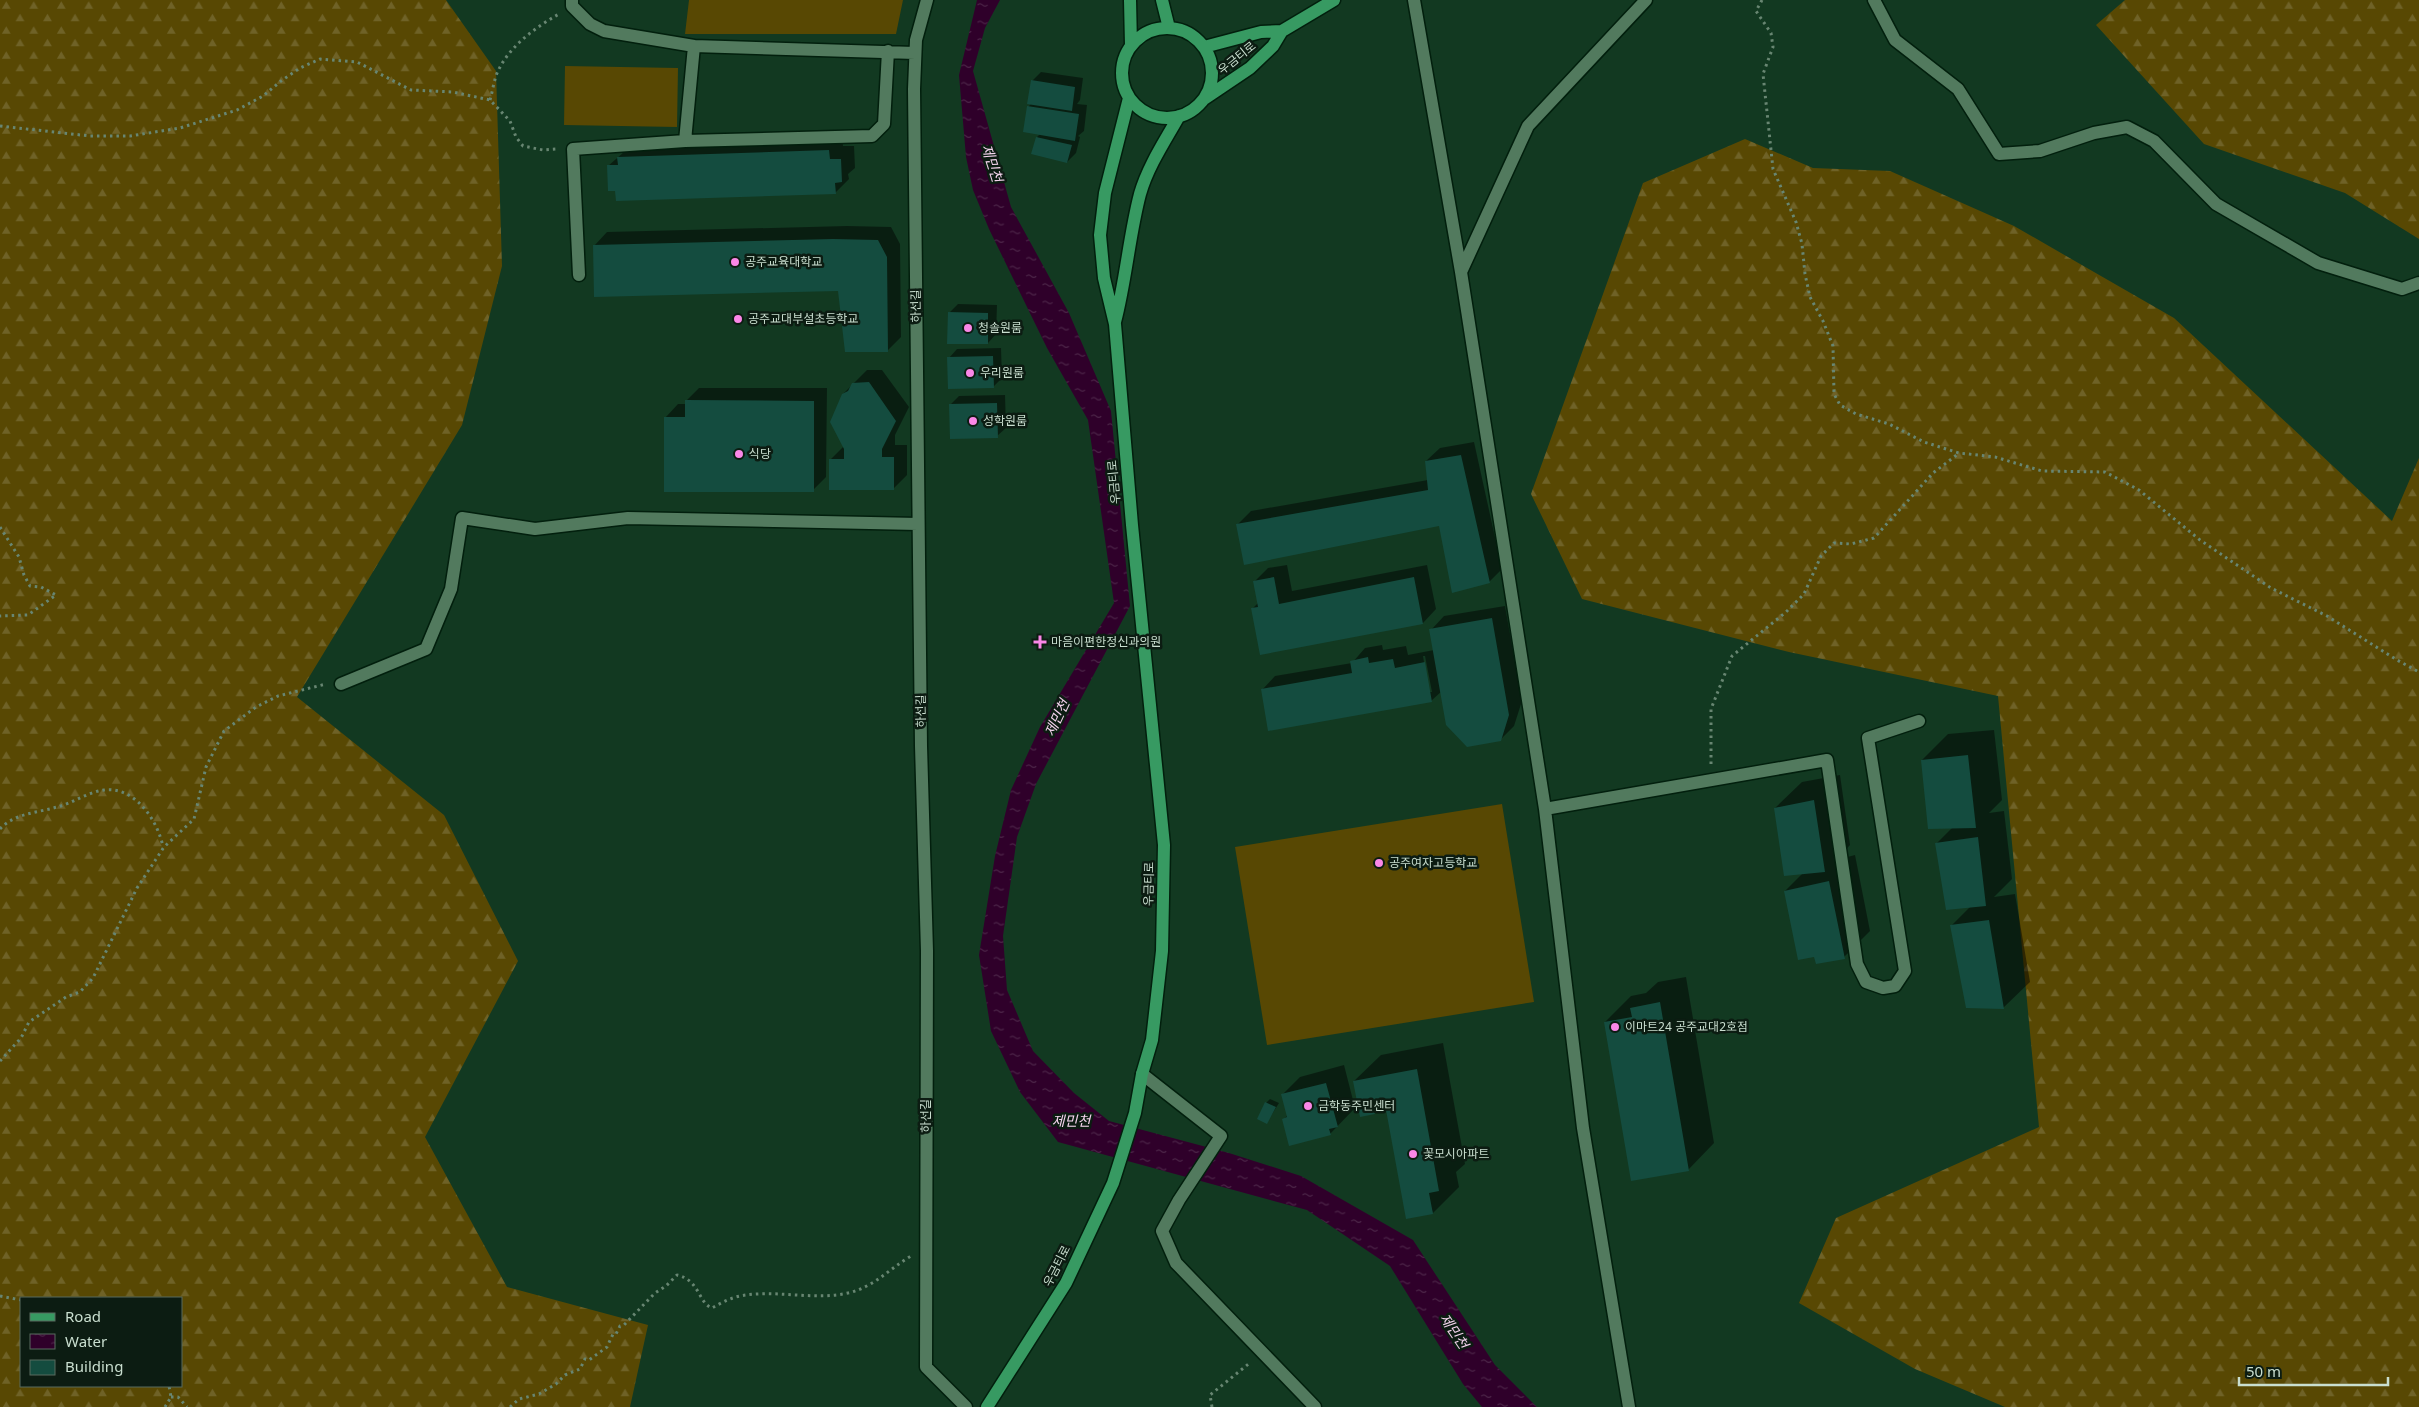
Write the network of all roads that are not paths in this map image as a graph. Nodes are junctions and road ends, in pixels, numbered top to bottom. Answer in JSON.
{"nodes":[{"id":1,"x":927,"y":0,"type":"edge"},
{"id":2,"x":1130,"y":0,"type":"edge"},
{"id":3,"x":1162,"y":0,"type":"edge"},
{"id":4,"x":1334,"y":0,"type":"edge"},
{"id":5,"x":1414,"y":0,"type":"edge"},
{"id":6,"x":1646,"y":0,"type":"edge"},
{"id":7,"x":1874,"y":0,"type":"edge"},
{"id":8,"x":572,"y":3,"type":"edge"},
{"id":9,"x":1169,"y":28,"type":"junction"},
{"id":10,"x":1282,"y":31,"type":"junction"},
{"id":11,"x":1131,"y":45,"type":"junction"},
{"id":12,"x":694,"y":46,"type":"junction"},
{"id":13,"x":1204,"y":48,"type":"junction"},
{"id":14,"x":888,"y":51,"type":"junction"},
{"id":15,"x":915,"y":53,"type":"junction"},
{"id":16,"x":1129,"y":98,"type":"junction"},
{"id":17,"x":1202,"y":100,"type":"junction"},
{"id":18,"x":1179,"y":116,"type":"junction"},
{"id":19,"x":685,"y":142,"type":"junction"},
{"id":20,"x":1461,"y":272,"type":"junction"},
{"id":21,"x":579,"y":275,"type":"dead end"},
{"id":22,"x":2419,"y":283,"type":"edge"},
{"id":23,"x":1115,"y":324,"type":"junction"},
{"id":24,"x":918,"y":524,"type":"junction"},
{"id":25,"x":341,"y":684,"type":"road end"},
{"id":26,"x":1919,"y":721,"type":"dead end"},
{"id":27,"x":1545,"y":809,"type":"junction"},
{"id":28,"x":1142,"y":1074,"type":"junction"},
{"id":29,"x":966,"y":1407,"type":"edge"},
{"id":30,"x":987,"y":1407,"type":"edge"},
{"id":31,"x":1315,"y":1407,"type":"edge"},
{"id":32,"x":1629,"y":1407,"type":"edge"}],
"edges":[{"from":1,"to":15,"type":"street","name":"하선길"},
{"from":2,"to":11,"type":"main road"},
{"from":3,"to":9,"type":"main road"},
{"from":4,"to":10,"type":"main road","name":"우금티로"},
{"from":5,"to":20,"type":"street"},
{"from":6,"to":20,"type":"street"},
{"from":7,"to":22,"type":"street"},
{"from":8,"to":12,"type":"street"},
{"from":9,"to":11,"type":"main road"},
{"from":9,"to":13,"type":"main road"},
{"from":10,"to":13,"type":"main road","name":"우금티로"},
{"from":10,"to":17,"type":"main road","name":"우금티로"},
{"from":11,"to":16,"type":"main road"},
{"from":12,"to":14,"type":"street"},
{"from":12,"to":19,"type":"street"},
{"from":13,"to":17,"type":"main road"},
{"from":14,"to":15,"type":"street"},
{"from":14,"to":19,"type":"street"},
{"from":15,"to":24,"type":"street","name":"하선길"},
{"from":16,"to":18,"type":"main road"},
{"from":16,"to":23,"type":"main road","name":"우금티로"},
{"from":17,"to":18,"type":"main road"},
{"from":18,"to":23,"type":"main road","name":"우금티로"},
{"from":19,"to":21,"type":"street"},
{"from":20,"to":27,"type":"street"},
{"from":23,"to":28,"type":"main road","name":"우금티로"},
{"from":24,"to":25,"type":"street"},
{"from":24,"to":29,"type":"street","name":"하선길"},
{"from":26,"to":27,"type":"street"},
{"from":27,"to":32,"type":"street"},
{"from":28,"to":30,"type":"main road","name":"우금티로"},
{"from":28,"to":31,"type":"street"}]}
